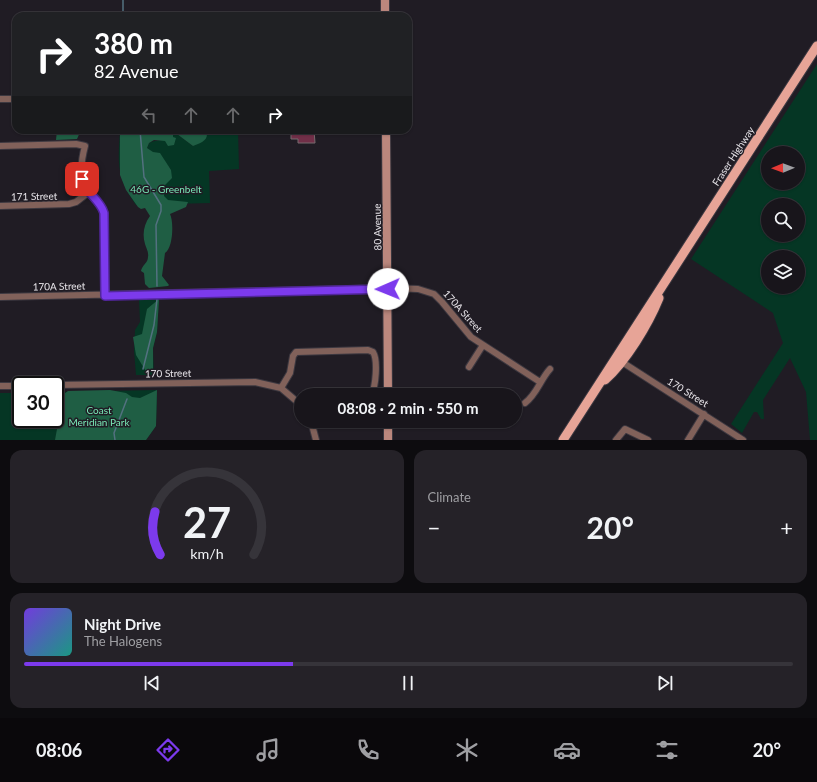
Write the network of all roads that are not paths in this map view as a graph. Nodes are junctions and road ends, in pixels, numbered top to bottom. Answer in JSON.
{"nodes":[{"id":1,"x":385,"y":0,"type":"edge"},
{"id":2,"x":385,"y":12,"type":"edge"},
{"id":3,"x":817,"y":46,"type":"edge"},
{"id":4,"x":12,"y":99,"type":"edge"},
{"id":5,"x":0,"y":100,"type":"edge"},
{"id":6,"x":386,"y":134,"type":"edge"},
{"id":7,"x":0,"y":146,"type":"edge"},
{"id":8,"x":89,"y":192,"type":"junction"},
{"id":9,"x":0,"y":206,"type":"edge"},
{"id":10,"x":667,"y":278,"type":"junction"},
{"id":11,"x":388,"y":289,"type":"junction"},
{"id":12,"x":105,"y":296,"type":"junction"},
{"id":13,"x":0,"y":297,"type":"edge"},
{"id":14,"x":642,"y":316,"type":"junction"},
{"id":15,"x":635,"y":340,"type":"junction"},
{"id":16,"x":483,"y":345,"type":"junction"},
{"id":17,"x":622,"y":362,"type":"junction"},
{"id":18,"x":469,"y":367,"type":"dead end"},
{"id":19,"x":550,"y":369,"type":"dead end"},
{"id":20,"x":540,"y":382,"type":"junction"},
{"id":21,"x":64,"y":385,"type":"edge"},
{"id":22,"x":0,"y":386,"type":"edge"},
{"id":23,"x":12,"y":386,"type":"edge"},
{"id":24,"x":281,"y":388,"type":"junction"},
{"id":25,"x":374,"y":388,"type":"edge"},
{"id":26,"x":388,"y":388,"type":"edge"},
{"id":27,"x":595,"y":389,"type":"junction"},
{"id":28,"x":294,"y":399,"type":"edge"},
{"id":29,"x":525,"y":403,"type":"dead end"},
{"id":30,"x":704,"y":414,"type":"junction"},
{"id":31,"x":313,"y":428,"type":"edge"},
{"id":32,"x":388,"y":428,"type":"edge"},
{"id":33,"x":316,"y":440,"type":"edge"},
{"id":34,"x":388,"y":440,"type":"edge"},
{"id":35,"x":563,"y":440,"type":"edge"},
{"id":36,"x":616,"y":440,"type":"edge"},
{"id":37,"x":648,"y":440,"type":"edge"},
{"id":38,"x":688,"y":440,"type":"edge"},
{"id":39,"x":743,"y":440,"type":"edge"}],
"edges":[{"from":1,"to":2,"type":"main road"},
{"from":3,"to":10,"type":"main road","name":"Fraser Highway"},
{"from":4,"to":5,"type":"street"},
{"from":6,"to":11,"type":"main road","name":"80 Avenue"},
{"from":7,"to":8,"type":"street"},
{"from":8,"to":9,"type":"street","name":"171 Street"},
{"from":8,"to":12,"type":"street"},
{"from":10,"to":14,"type":"main road","name":"Fraser Highway"},
{"from":10,"to":15,"type":"main road","name":"Fraser Highway"},
{"from":11,"to":12,"type":"street","name":"170A Street"},
{"from":11,"to":16,"type":"street","name":"170A Street"},
{"from":11,"to":26,"type":"main road","name":"80 Avenue"},
{"from":12,"to":13,"type":"street","name":"170A Street"},
{"from":14,"to":15,"type":"main road"},
{"from":14,"to":27,"type":"main road","name":"Fraser Highway"},
{"from":15,"to":17,"type":"main road","name":"Fraser Highway"},
{"from":16,"to":18,"type":"street"},
{"from":16,"to":20,"type":"street","name":"170A Street"},
{"from":17,"to":27,"type":"main road","name":"Fraser Highway"},
{"from":17,"to":30,"type":"street","name":"170 Street"},
{"from":19,"to":20,"type":"street"},
{"from":20,"to":29,"type":"street"},
{"from":21,"to":24,"type":"street","name":"170 Street"},
{"from":22,"to":23,"type":"street"},
{"from":24,"to":25,"type":"street"},
{"from":24,"to":28,"type":"street","name":"170 Street"},
{"from":27,"to":35,"type":"main road","name":"Fraser Highway"},
{"from":30,"to":38,"type":"street"},
{"from":30,"to":39,"type":"street","name":"170 Street"},
{"from":31,"to":33,"type":"street"},
{"from":32,"to":34,"type":"main road"},
{"from":36,"to":37,"type":"street"}]}
